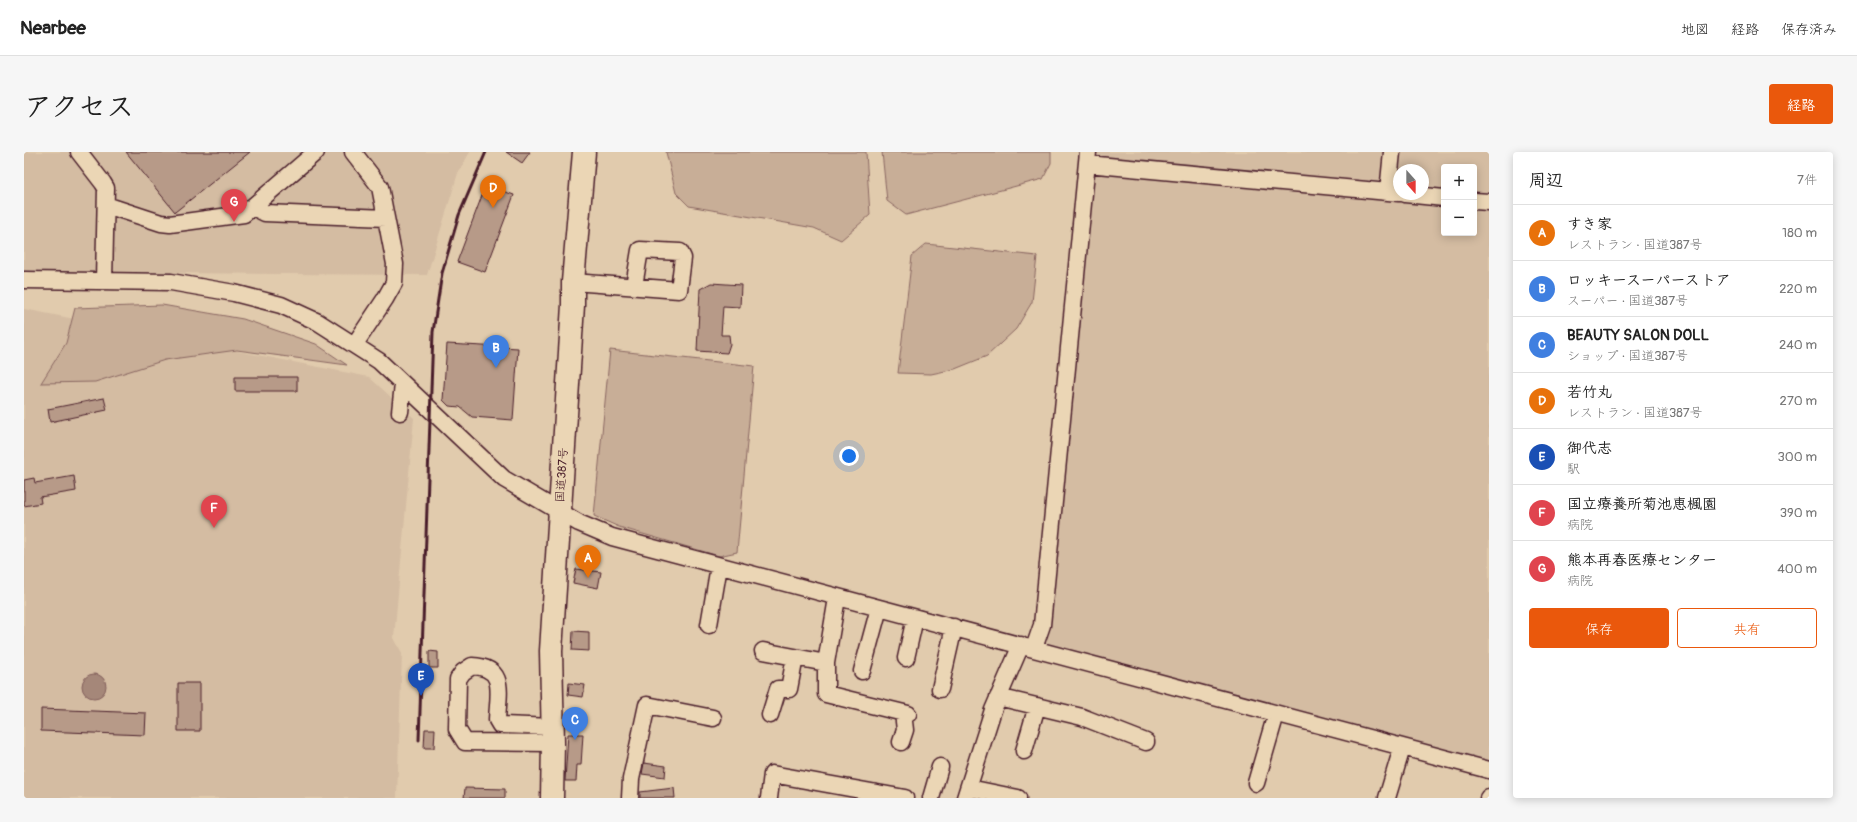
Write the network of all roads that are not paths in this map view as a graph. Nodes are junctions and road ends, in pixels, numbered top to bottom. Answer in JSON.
{"nodes":[{"id":1,"x":79,"y":152,"type":"edge"},
{"id":2,"x":316,"y":152,"type":"edge"},
{"id":3,"x":352,"y":152,"type":"edge"},
{"id":4,"x":584,"y":152,"type":"edge"},
{"id":5,"x":1392,"y":152,"type":"edge"},
{"id":6,"x":1087,"y":158,"type":"edge"},
{"id":7,"x":1393,"y":193,"type":"edge"},
{"id":8,"x":1429,"y":196,"type":"edge"},
{"id":9,"x":1441,"y":198,"type":"edge"},
{"id":10,"x":1477,"y":201,"type":"edge"},
{"id":11,"x":1489,"y":202,"type":"edge"},
{"id":12,"x":106,"y":205,"type":"junction"},
{"id":13,"x":253,"y":207,"type":"junction"},
{"id":14,"x":386,"y":218,"type":"junction"},
{"id":15,"x":24,"y":280,"type":"edge"},
{"id":16,"x":104,"y":281,"type":"junction"},
{"id":17,"x":573,"y":282,"type":"junction"},
{"id":18,"x":634,"y":286,"type":"dead end"},
{"id":19,"x":355,"y":344,"type":"junction"},
{"id":20,"x":403,"y":384,"type":"junction"},
{"id":21,"x":400,"y":412,"type":"dead end"},
{"id":22,"x":560,"y":511,"type":"junction"},
{"id":23,"x":719,"y":566,"type":"junction"},
{"id":24,"x":837,"y":598,"type":"junction"},
{"id":25,"x":879,"y":608,"type":"junction"},
{"id":26,"x":915,"y":618,"type":"junction"},
{"id":27,"x":709,"y":625,"type":"dead end"},
{"id":28,"x":954,"y":628,"type":"junction"},
{"id":29,"x":1027,"y":647,"type":"junction"},
{"id":30,"x":763,"y":651,"type":"dead end"},
{"id":31,"x":795,"y":657,"type":"junction"},
{"id":32,"x":906,"y":658,"type":"dead end"},
{"id":33,"x":826,"y":663,"type":"junction"},
{"id":34,"x":862,"y":671,"type":"dead end"},
{"id":35,"x":940,"y":689,"type":"dead end"},
{"id":36,"x":998,"y":697,"type":"junction"},
{"id":37,"x":1036,"y":706,"type":"junction"},
{"id":38,"x":1276,"y":714,"type":"junction"},
{"id":39,"x":770,"y":715,"type":"dead end"},
{"id":40,"x":713,"y":718,"type":"dead end"},
{"id":41,"x":497,"y":720,"type":"junction"},
{"id":42,"x":553,"y":735,"type":"junction"},
{"id":43,"x":479,"y":742,"type":"junction"},
{"id":44,"x":901,"y":742,"type":"dead end"},
{"id":45,"x":1146,"y":742,"type":"dead end"},
{"id":46,"x":1402,"y":748,"type":"junction"},
{"id":47,"x":1024,"y":751,"type":"dead end"},
{"id":48,"x":940,"y":767,"type":"dead end"},
{"id":49,"x":1489,"y":770,"type":"edge"},
{"id":50,"x":1256,"y":783,"type":"dead end"},
{"id":51,"x":847,"y":793,"type":"edge"},
{"id":52,"x":967,"y":793,"type":"edge"},
{"id":53,"x":552,"y":798,"type":"edge"},
{"id":54,"x":630,"y":798,"type":"edge"},
{"id":55,"x":769,"y":798,"type":"edge"},
{"id":56,"x":905,"y":798,"type":"edge"},
{"id":57,"x":930,"y":798,"type":"edge"},
{"id":58,"x":1018,"y":798,"type":"edge"},
{"id":59,"x":1387,"y":798,"type":"edge"}],
"edges":[{"from":1,"to":12,"type":"street"},
{"from":2,"to":13,"type":"street"},
{"from":3,"to":14,"type":"street"},
{"from":4,"to":17,"type":"highway","name":"国道387号"},
{"from":5,"to":7,"type":"street"},
{"from":6,"to":7,"type":"street"},
{"from":6,"to":29,"type":"street"},
{"from":8,"to":9,"type":"street"},
{"from":10,"to":11,"type":"street"},
{"from":12,"to":13,"type":"street"},
{"from":12,"to":16,"type":"street"},
{"from":13,"to":14,"type":"street"},
{"from":14,"to":19,"type":"street"},
{"from":15,"to":16,"type":"street"},
{"from":16,"to":19,"type":"street"},
{"from":17,"to":18,"type":"street"},
{"from":17,"to":22,"type":"highway","name":"国道387号"},
{"from":19,"to":20,"type":"street"},
{"from":20,"to":21,"type":"street"},
{"from":20,"to":22,"type":"street"},
{"from":22,"to":23,"type":"street"},
{"from":22,"to":42,"type":"highway","name":"国道387号"},
{"from":23,"to":24,"type":"street"},
{"from":23,"to":27,"type":"street"},
{"from":24,"to":25,"type":"street"},
{"from":24,"to":33,"type":"street"},
{"from":25,"to":26,"type":"street"},
{"from":25,"to":34,"type":"street"},
{"from":26,"to":28,"type":"street"},
{"from":26,"to":32,"type":"street"},
{"from":28,"to":29,"type":"street"},
{"from":28,"to":35,"type":"street"},
{"from":29,"to":36,"type":"street"},
{"from":29,"to":38,"type":"street"},
{"from":30,"to":31,"type":"street"},
{"from":31,"to":33,"type":"street"},
{"from":31,"to":39,"type":"street"},
{"from":33,"to":44,"type":"street"},
{"from":36,"to":37,"type":"street"},
{"from":36,"to":52,"type":"street"},
{"from":37,"to":45,"type":"street"},
{"from":37,"to":47,"type":"street"},
{"from":38,"to":46,"type":"street"},
{"from":38,"to":50,"type":"street"},
{"from":40,"to":54,"type":"street"},
{"from":41,"to":42,"type":"street"},
{"from":41,"to":43,"type":"street"},
{"from":41,"to":43,"type":"street"},
{"from":42,"to":43,"type":"street"},
{"from":42,"to":53,"type":"highway","name":"国道387号"},
{"from":46,"to":49,"type":"street"},
{"from":46,"to":59,"type":"street"},
{"from":48,"to":57,"type":"street"},
{"from":51,"to":55,"type":"street"},
{"from":51,"to":56,"type":"street"},
{"from":52,"to":58,"type":"street"}]}
